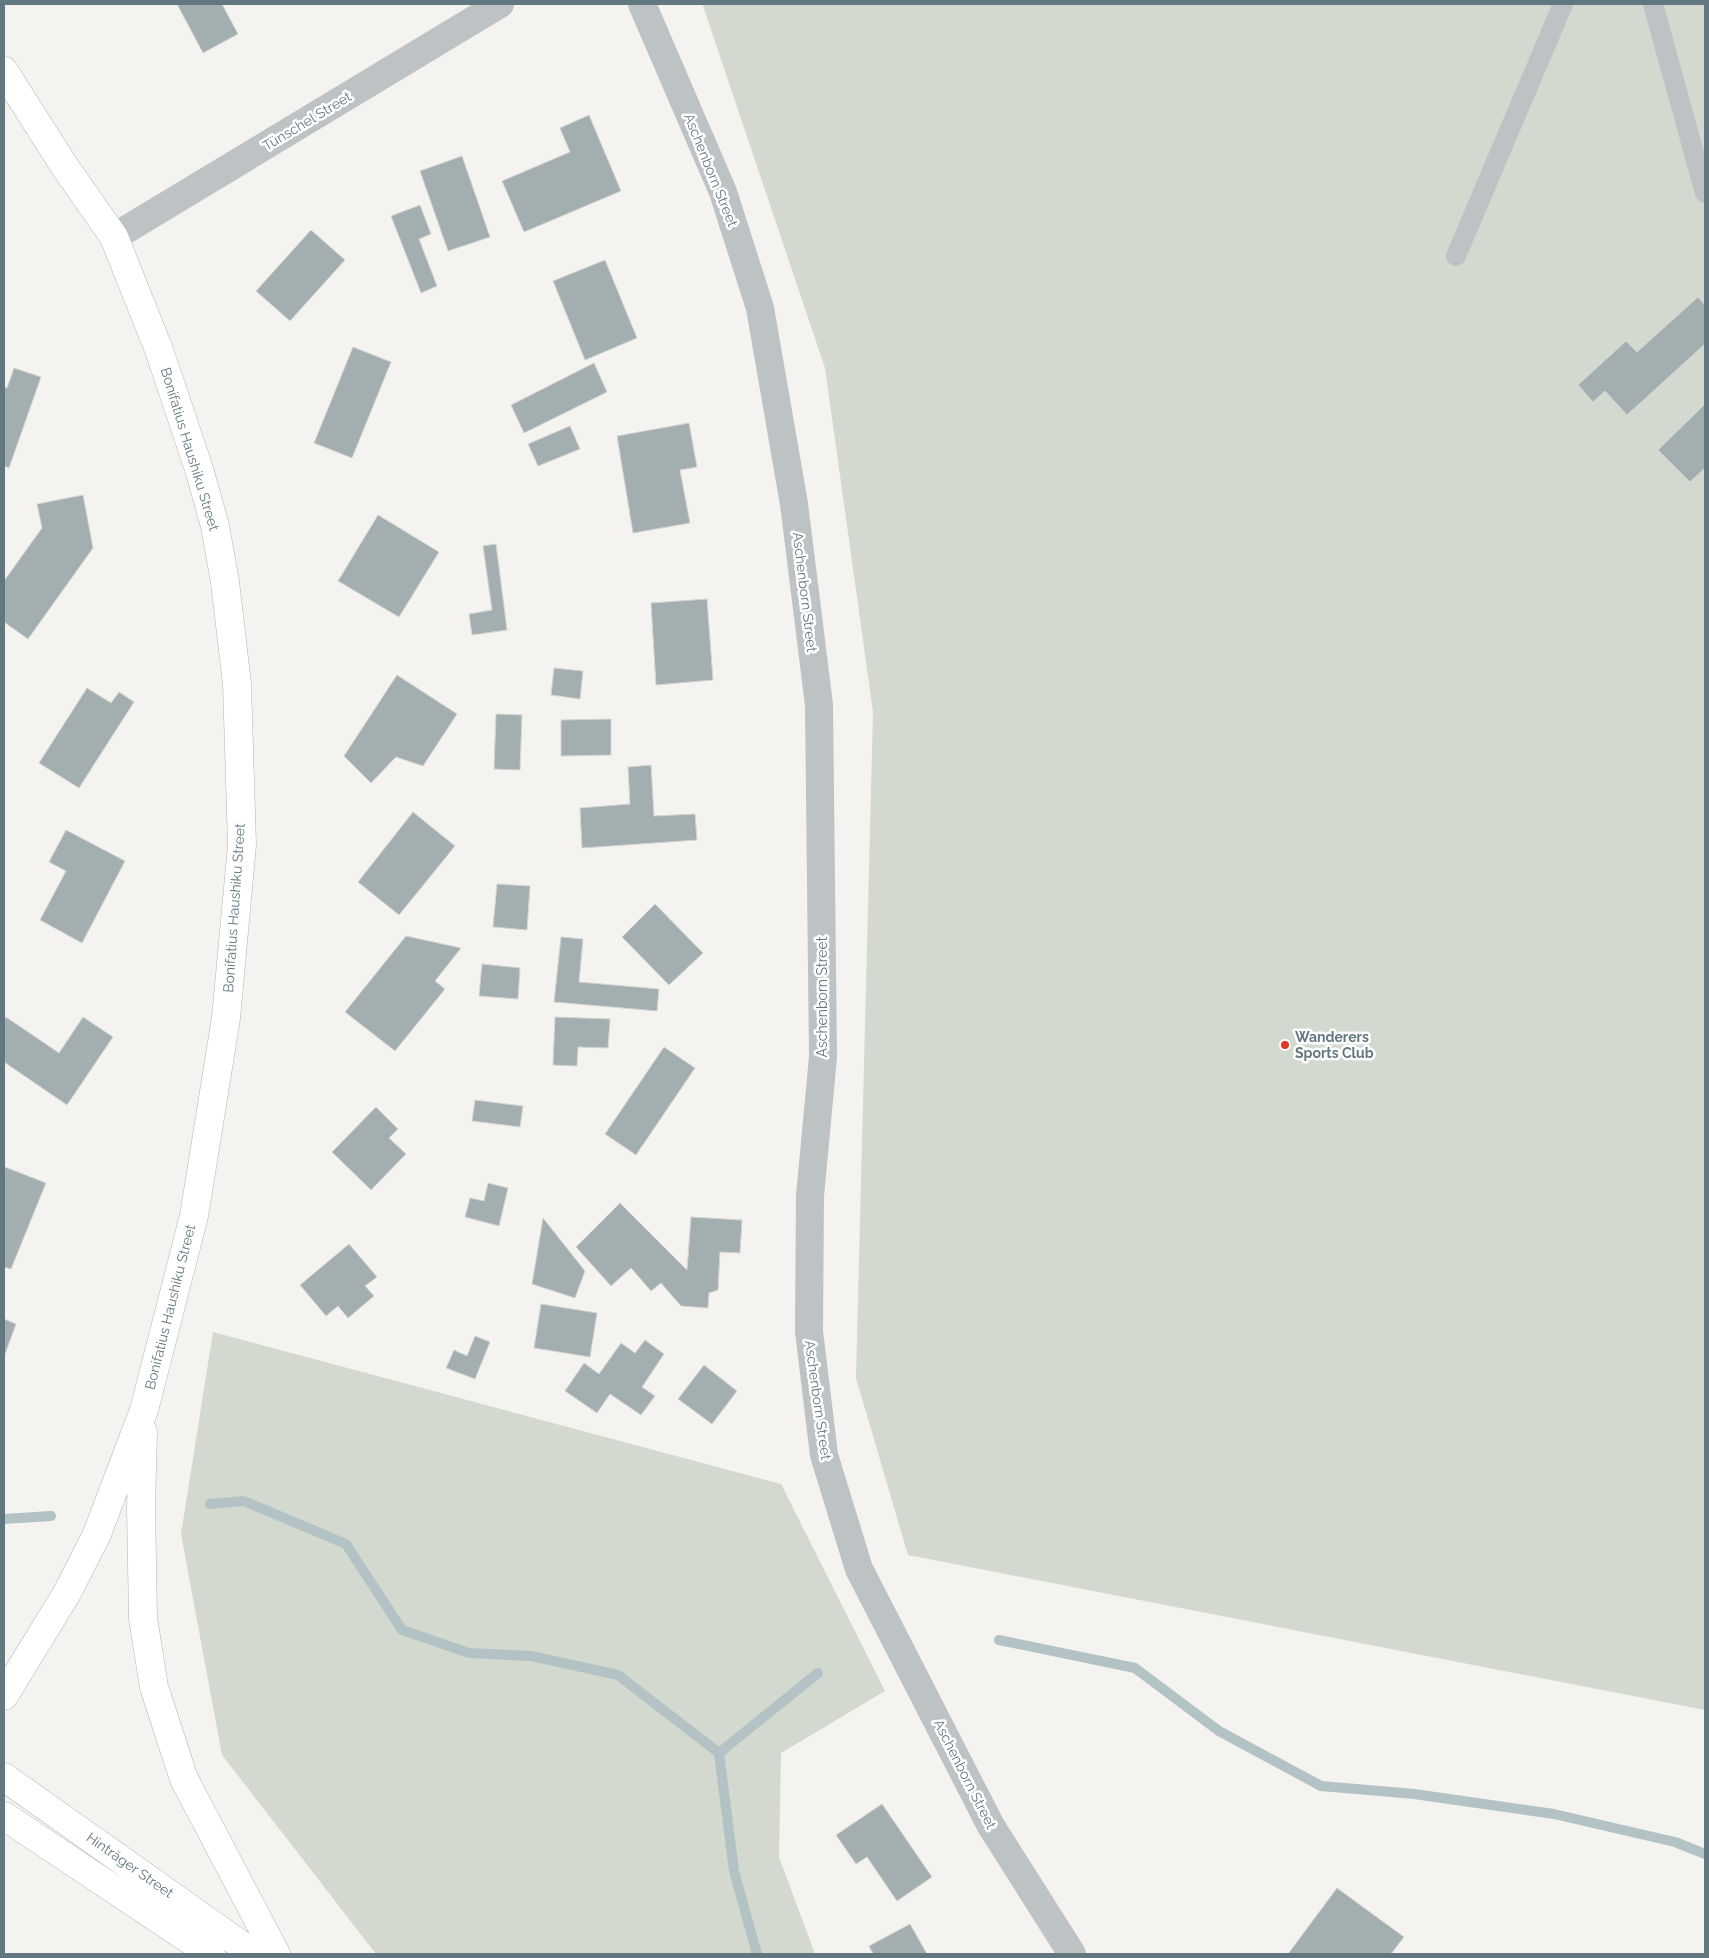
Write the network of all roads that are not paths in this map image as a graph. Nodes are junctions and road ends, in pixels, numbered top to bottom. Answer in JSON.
{"nodes":[{"id":1,"x":500,"y":4,"type":"edge"},
{"id":2,"x":642,"y":4,"type":"edge"},
{"id":3,"x":1563,"y":4,"type":"edge"},
{"id":4,"x":1653,"y":4,"type":"edge"},
{"id":5,"x":4,"y":71,"type":"edge"},
{"id":6,"x":1705,"y":194,"type":"edge"},
{"id":7,"x":114,"y":237,"type":"junction"},
{"id":8,"x":1456,"y":256,"type":"dead end"},
{"id":9,"x":144,"y":1410,"type":"junction"},
{"id":10,"x":4,"y":1696,"type":"edge"},
{"id":11,"x":4,"y":1777,"type":"edge"},
{"id":12,"x":4,"y":1816,"type":"edge"},
{"id":13,"x":211,"y":1954,"type":"edge"},
{"id":14,"x":254,"y":1954,"type":"edge"},
{"id":15,"x":276,"y":1954,"type":"edge"},
{"id":16,"x":1072,"y":1954,"type":"edge"}],
"edges":[{"from":1,"to":7,"type":"street","name":"Tünschel Street"},
{"from":2,"to":16,"type":"street","name":"Aschenborn Street"},
{"from":3,"to":8,"type":"lane"},
{"from":4,"to":6,"type":"lane"},
{"from":5,"to":7,"type":"street","name":"Bonifatius Haushiku Street"},
{"from":7,"to":9,"type":"street","name":"Bonifatius Haushiku Street"},
{"from":9,"to":10,"type":"street","name":"Bonifatius Haushiku Street"},
{"from":9,"to":15,"type":"street"},
{"from":11,"to":14,"type":"street","name":"Hinträger Street"},
{"from":12,"to":13,"type":"street","name":"Hinträger Street"}]}
